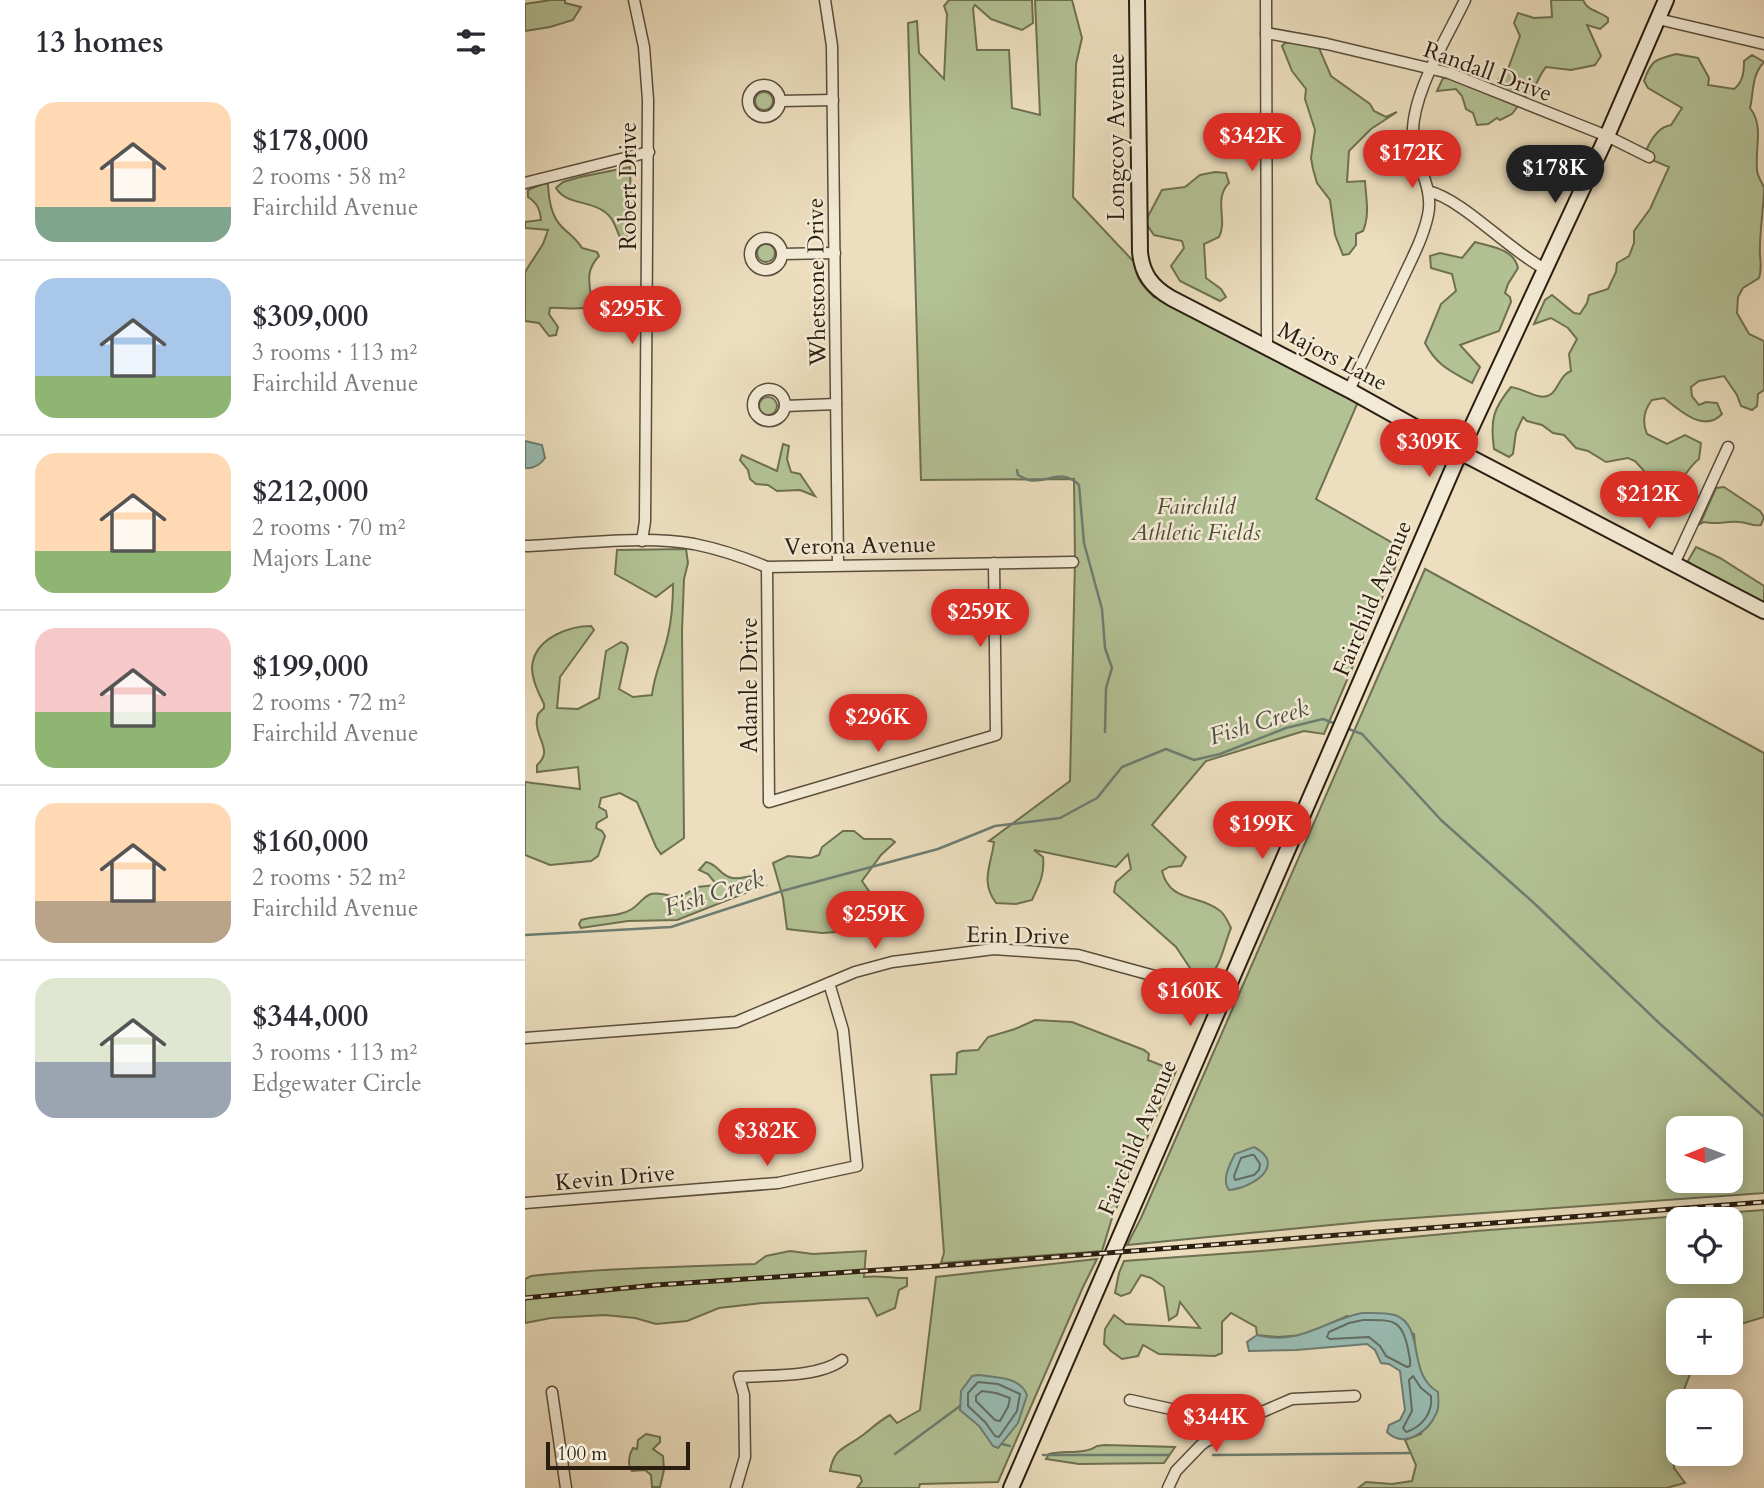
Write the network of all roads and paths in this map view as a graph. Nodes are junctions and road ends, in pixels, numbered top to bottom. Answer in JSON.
{"nodes":[{"id":1,"x":634,"y":0,"type":"edge"},
{"id":2,"x":825,"y":0,"type":"edge"},
{"id":3,"x":1137,"y":0,"type":"edge"},
{"id":4,"x":1266,"y":0,"type":"edge"},
{"id":5,"x":1465,"y":0,"type":"edge"},
{"id":6,"x":1666,"y":0,"type":"edge"},
{"id":7,"x":1658,"y":19,"type":"junction"},
{"id":8,"x":1266,"y":33,"type":"junction"},
{"id":9,"x":1764,"y":44,"type":"edge"},
{"id":10,"x":1433,"y":68,"type":"junction"},
{"id":11,"x":833,"y":100,"type":"junction"},
{"id":12,"x":780,"y":101,"type":"dead end"},
{"id":13,"x":1607,"y":136,"type":"junction"},
{"id":14,"x":649,"y":152,"type":"junction"},
{"id":15,"x":1649,"y":157,"type":"dead end"},
{"id":16,"x":525,"y":183,"type":"edge"},
{"id":17,"x":1429,"y":191,"type":"junction"},
{"id":18,"x":835,"y":253,"type":"junction"},
{"id":19,"x":782,"y":254,"type":"dead end"},
{"id":20,"x":1545,"y":269,"type":"junction"},
{"id":21,"x":1145,"y":273,"type":"joint"},
{"id":22,"x":1267,"y":347,"type":"junction"},
{"id":23,"x":1349,"y":390,"type":"junction"},
{"id":24,"x":837,"y":404,"type":"junction"},
{"id":25,"x":785,"y":406,"type":"dead end"},
{"id":26,"x":1728,"y":447,"type":"dead end"},
{"id":27,"x":1459,"y":452,"type":"junction"},
{"id":28,"x":642,"y":541,"type":"junction"},
{"id":29,"x":525,"y":546,"type":"edge"},
{"id":30,"x":1073,"y":562,"type":"dead end"},
{"id":31,"x":994,"y":563,"type":"junction"},
{"id":32,"x":838,"y":564,"type":"junction"},
{"id":33,"x":1674,"y":564,"type":"junction"},
{"id":34,"x":767,"y":567,"type":"junction"},
{"id":35,"x":1764,"y":611,"type":"edge"},
{"id":36,"x":829,"y":983,"type":"junction"},
{"id":37,"x":1221,"y":1000,"type":"junction"},
{"id":38,"x":525,"y":1038,"type":"edge"},
{"id":39,"x":525,"y":1203,"type":"edge"},
{"id":40,"x":842,"y":1360,"type":"dead end"},
{"id":41,"x":552,"y":1392,"type":"dead end"},
{"id":42,"x":1355,"y":1396,"type":"dead end"},
{"id":43,"x":1130,"y":1400,"type":"dead end"},
{"id":44,"x":1209,"y":1440,"type":"junction"},
{"id":45,"x":566,"y":1488,"type":"edge"},
{"id":46,"x":736,"y":1488,"type":"edge"},
{"id":47,"x":1011,"y":1488,"type":"edge"},
{"id":48,"x":1168,"y":1488,"type":"edge"}],
"edges":[{"from":1,"to":14,"type":"street","name":"Robert Drive"},
{"from":2,"to":11,"type":"street","name":"Whetstone Drive"},
{"from":3,"to":21,"type":"main road","name":"Longcoy Avenue"},
{"from":4,"to":8,"type":"street"},
{"from":5,"to":10,"type":"street"},
{"from":6,"to":7,"type":"main road","name":"Fairchild Avenue"},
{"from":7,"to":9,"type":"street"},
{"from":7,"to":13,"type":"main road","name":"Fairchild Avenue"},
{"from":8,"to":10,"type":"street","name":"Randall Drive"},
{"from":8,"to":22,"type":"street"},
{"from":10,"to":13,"type":"street","name":"Randall Drive"},
{"from":10,"to":17,"type":"street"},
{"from":11,"to":12,"type":"street"},
{"from":11,"to":18,"type":"street","name":"Whetstone Drive"},
{"from":13,"to":15,"type":"street","name":"Randall Drive"},
{"from":13,"to":20,"type":"main road","name":"Fairchild Avenue"},
{"from":14,"to":16,"type":"street"},
{"from":14,"to":28,"type":"street","name":"Robert Drive"},
{"from":17,"to":20,"type":"street"},
{"from":17,"to":23,"type":"street"},
{"from":18,"to":19,"type":"street"},
{"from":18,"to":24,"type":"street","name":"Whetstone Drive"},
{"from":20,"to":27,"type":"main road","name":"Fairchild Avenue"},
{"from":21,"to":22,"type":"main road","name":"Majors Lane"},
{"from":22,"to":23,"type":"main road","name":"Majors Lane"},
{"from":23,"to":27,"type":"main road","name":"Majors Lane"},
{"from":24,"to":25,"type":"street"},
{"from":24,"to":32,"type":"street","name":"Whetstone Drive"},
{"from":26,"to":33,"type":"street"},
{"from":27,"to":33,"type":"main road","name":"Majors Lane"},
{"from":27,"to":37,"type":"main road","name":"Fairchild Avenue"},
{"from":28,"to":29,"type":"street","name":"Verona Avenue"},
{"from":28,"to":34,"type":"street","name":"Verona Avenue"},
{"from":30,"to":31,"type":"street","name":"Verona Avenue"},
{"from":31,"to":32,"type":"street","name":"Verona Avenue"},
{"from":31,"to":34,"type":"street","name":"Adamle Drive"},
{"from":32,"to":34,"type":"street","name":"Verona Avenue"},
{"from":33,"to":35,"type":"main road","name":"Majors Lane"},
{"from":36,"to":37,"type":"street","name":"Erin Drive"},
{"from":36,"to":38,"type":"street","name":"Erin Drive"},
{"from":36,"to":39,"type":"street","name":"Kevin Drive"},
{"from":37,"to":47,"type":"main road","name":"Fairchild Avenue"},
{"from":40,"to":46,"type":"street"},
{"from":41,"to":45,"type":"street"},
{"from":42,"to":44,"type":"street"},
{"from":43,"to":44,"type":"street"},
{"from":44,"to":48,"type":"street"}]}
